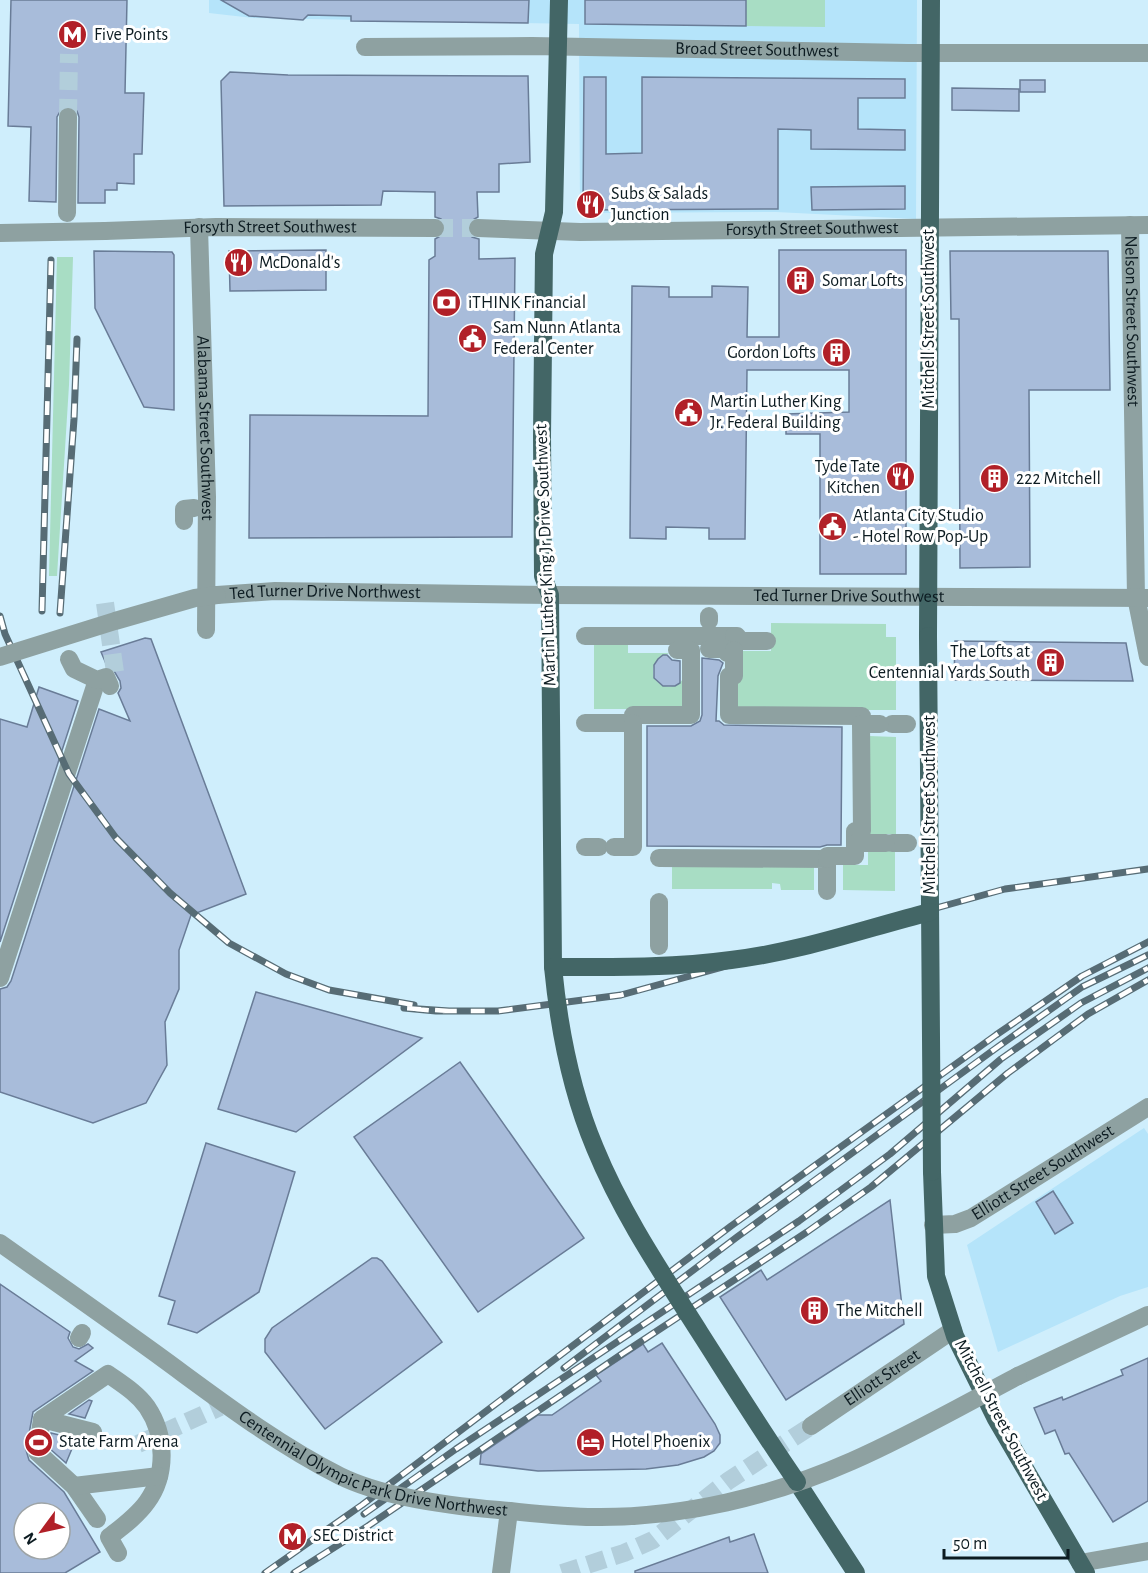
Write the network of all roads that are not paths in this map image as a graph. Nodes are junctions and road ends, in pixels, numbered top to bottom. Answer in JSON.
{"nodes":[{"id":1,"x":559,"y":0,"type":"edge"},
{"id":2,"x":931,"y":0,"type":"edge"},
{"id":3,"x":559,"y":46,"type":"junction"},
{"id":4,"x":365,"y":47,"type":"dead end"},
{"id":5,"x":931,"y":52,"type":"junction"},
{"id":6,"x":1148,"y":53,"type":"edge"},
{"id":7,"x":68,"y":117,"type":"tunnel mouth"},
{"id":8,"x":67,"y":213,"type":"dead end"},
{"id":9,"x":1139,"y":225,"type":"edge"},
{"id":10,"x":199,"y":227,"type":"junction"},
{"id":11,"x":435,"y":228,"type":"tunnel mouth"},
{"id":12,"x":478,"y":228,"type":"tunnel mouth"},
{"id":13,"x":929,"y":228,"type":"junction"},
{"id":14,"x":548,"y":231,"type":"junction"},
{"id":15,"x":0,"y":233,"type":"edge"},
{"id":16,"x":550,"y":595,"type":"junction"},
{"id":17,"x":928,"y":596,"type":"junction"},
{"id":18,"x":1142,"y":597,"type":"edge"},
{"id":19,"x":206,"y":630,"type":"dead end"},
{"id":20,"x":585,"y":636,"type":"dead end"},
{"id":21,"x":702,"y":640,"type":"junction"},
{"id":22,"x":767,"y":642,"type":"dead end"},
{"id":23,"x":734,"y":644,"type":"junction"},
{"id":24,"x":0,"y":657,"type":"edge"},
{"id":25,"x":1148,"y":657,"type":"edge"},
{"id":26,"x":69,"y":659,"type":"dead end"},
{"id":27,"x":585,"y":723,"type":"dead end"},
{"id":28,"x":633,"y":723,"type":"junction"},
{"id":29,"x":861,"y":724,"type":"junction"},
{"id":30,"x":893,"y":724,"type":"dead end"},
{"id":31,"x":855,"y":843,"type":"junction"},
{"id":32,"x":895,"y":843,"type":"dead end"},
{"id":33,"x":599,"y":847,"type":"dead end"},
{"id":34,"x":633,"y":847,"type":"junction"},
{"id":35,"x":827,"y":859,"type":"junction"},
{"id":36,"x":827,"y":891,"type":"dead end"},
{"id":37,"x":659,"y":903,"type":"dead end"},
{"id":38,"x":930,"y":912,"type":"junction"},
{"id":39,"x":659,"y":946,"type":"dead end"},
{"id":40,"x":553,"y":967,"type":"junction"},
{"id":41,"x":0,"y":978,"type":"edge"},
{"id":42,"x":1148,"y":1107,"type":"edge"},
{"id":43,"x":933,"y":1225,"type":"junction"},
{"id":44,"x":0,"y":1243,"type":"edge"},
{"id":45,"x":1148,"y":1315,"type":"edge"},
{"id":46,"x":953,"y":1330,"type":"junction"},
{"id":47,"x":42,"y":1419,"type":"junction"},
{"id":48,"x":811,"y":1426,"type":"tunnel mouth"},
{"id":49,"x":93,"y":1432,"type":"dead end"},
{"id":50,"x":159,"y":1476,"type":"junction"},
{"id":51,"x":797,"y":1482,"type":"junction"},
{"id":52,"x":74,"y":1486,"type":"junction"},
{"id":53,"x":509,"y":1511,"type":"junction"},
{"id":54,"x":97,"y":1519,"type":"dead end"},
{"id":55,"x":1148,"y":1551,"type":"edge"},
{"id":56,"x":118,"y":1553,"type":"dead end"},
{"id":57,"x":1082,"y":1570,"type":"edge"},
{"id":58,"x":501,"y":1573,"type":"edge"},
{"id":59,"x":856,"y":1573,"type":"edge"}],
"edges":[{"from":1,"to":3,"type":"main road","name":"Martin Luther King Jr Drive Southwest"},
{"from":2,"to":5,"type":"main road","name":"Mitchell Street Southwest"},
{"from":3,"to":4,"type":"street","name":"Broad Street Southwest"},
{"from":3,"to":5,"type":"street","name":"Broad Street Southwest"},
{"from":3,"to":14,"type":"main road","name":"Martin Luther King Jr Drive Southwest"},
{"from":5,"to":6,"type":"street","name":"Broad Street Southwest"},
{"from":5,"to":13,"type":"main road","name":"Mitchell Street Southwest"},
{"from":7,"to":8,"type":"street"},
{"from":9,"to":13,"type":"street","name":"Forsyth Street Southwest"},
{"from":9,"to":18,"type":"street","name":"Nelson Street Southwest"},
{"from":10,"to":11,"type":"street","name":"Forsyth Street Southwest"},
{"from":10,"to":15,"type":"street","name":"Forsyth Street Southwest","bridge":true},
{"from":10,"to":19,"type":"street","name":"Alabama Street Southwest"},
{"from":12,"to":14,"type":"street","name":"Forsyth Street Southwest"},
{"from":13,"to":14,"type":"street","name":"Forsyth Street Southwest"},
{"from":13,"to":17,"type":"main road","name":"Mitchell Street Southwest"},
{"from":14,"to":16,"type":"main road","name":"Martin Luther King Jr Drive Southwest"},
{"from":16,"to":17,"type":"street","name":"Ted Turner Drive Southwest"},
{"from":16,"to":24,"type":"street","name":"Ted Turner Drive Northwest","bridge":true},
{"from":16,"to":40,"type":"main road","name":"Martin Luther King Jr Drive Southwest"},
{"from":17,"to":18,"type":"street","name":"Ted Turner Drive Southwest"},
{"from":17,"to":38,"type":"main road","name":"Mitchell Street Southwest","bridge":true},
{"from":18,"to":25,"type":"street","name":"Nelson Street Southwest"},
{"from":20,"to":21,"type":"street"},
{"from":21,"to":23,"type":"street"},
{"from":21,"to":28,"type":"street"},
{"from":22,"to":23,"type":"street"},
{"from":23,"to":29,"type":"street"},
{"from":26,"to":41,"type":"street","bridge":true},
{"from":27,"to":28,"type":"street"},
{"from":28,"to":34,"type":"street"},
{"from":29,"to":30,"type":"street"},
{"from":29,"to":31,"type":"street"},
{"from":31,"to":32,"type":"street"},
{"from":31,"to":35,"type":"street"},
{"from":33,"to":34,"type":"street"},
{"from":34,"to":35,"type":"street"},
{"from":35,"to":36,"type":"street"},
{"from":37,"to":39,"type":"street"},
{"from":38,"to":40,"type":"main road","bridge":true},
{"from":38,"to":43,"type":"main road","name":"Mitchell Street Southwest","bridge":true},
{"from":40,"to":51,"type":"main road","name":"Martin Luther King Jr Drive Southwest","bridge":true},
{"from":42,"to":43,"type":"street","name":"Elliott Street Southwest"},
{"from":43,"to":46,"type":"main road","name":"Mitchell Street Southwest"},
{"from":44,"to":53,"type":"street","name":"Centennial Olympic Park Drive Northwest","bridge":true},
{"from":45,"to":51,"type":"street","name":"Centennial Olympic Park Drive Northwest","bridge":true},
{"from":46,"to":48,"type":"street","name":"Elliott Street"},
{"from":46,"to":57,"type":"main road","name":"Mitchell Street Southwest"},
{"from":47,"to":49,"type":"street"},
{"from":47,"to":50,"type":"street"},
{"from":47,"to":52,"type":"street"},
{"from":50,"to":52,"type":"street"},
{"from":50,"to":56,"type":"street"},
{"from":51,"to":53,"type":"street","name":"Centennial Olympic Park Drive Northwest","bridge":true},
{"from":51,"to":59,"type":"main road","name":"Martin Luther King Jr Drive Southwest"},
{"from":52,"to":54,"type":"street"},
{"from":53,"to":58,"type":"street"},
{"from":55,"to":57,"type":"street"}]}
